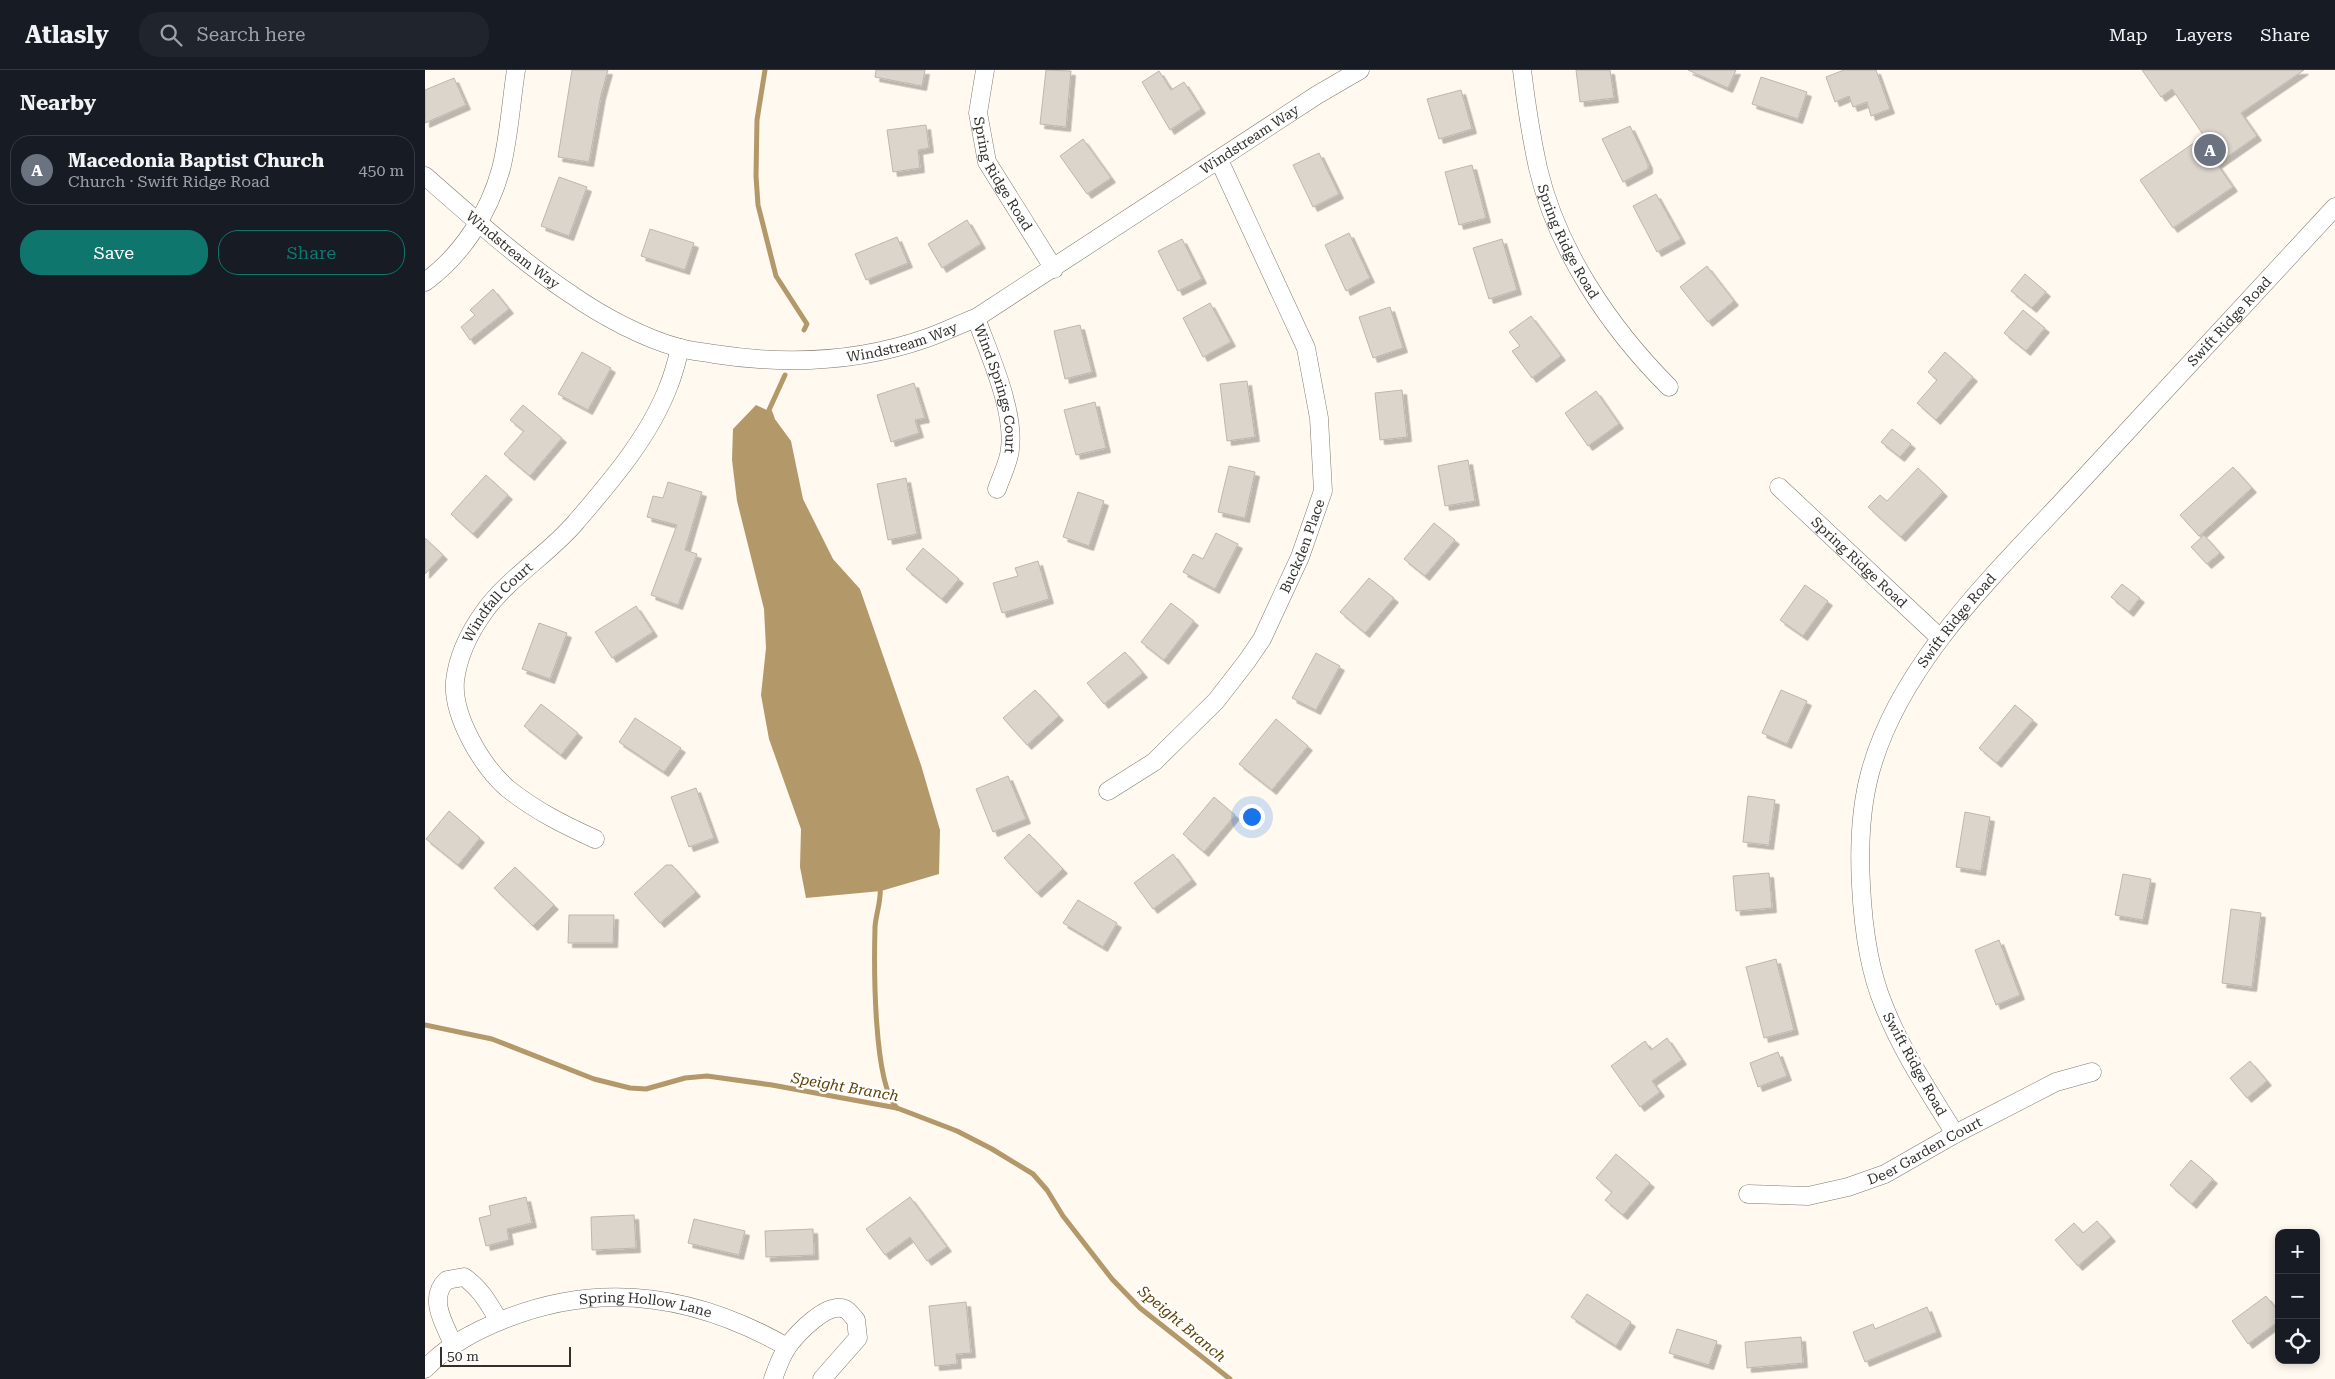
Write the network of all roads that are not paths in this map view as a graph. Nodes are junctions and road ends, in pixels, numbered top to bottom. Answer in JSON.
{"nodes":[{"id":1,"x":516,"y":70,"type":"edge"},
{"id":2,"x":985,"y":70,"type":"edge"},
{"id":3,"x":1360,"y":70,"type":"edge"},
{"id":4,"x":1522,"y":70,"type":"edge"},
{"id":5,"x":1219,"y":160,"type":"junction"},
{"id":6,"x":425,"y":176,"type":"edge"},
{"id":7,"x":2335,"y":207,"type":"edge"},
{"id":8,"x":479,"y":224,"type":"junction"},
{"id":9,"x":1054,"y":269,"type":"junction"},
{"id":10,"x":425,"y":282,"type":"edge"},
{"id":11,"x":976,"y":318,"type":"junction"},
{"id":12,"x":680,"y":348,"type":"junction"},
{"id":13,"x":1669,"y":387,"type":"dead end"},
{"id":14,"x":1779,"y":487,"type":"dead end"},
{"id":15,"x":997,"y":489,"type":"dead end"},
{"id":16,"x":1940,"y":638,"type":"junction"},
{"id":17,"x":1108,"y":791,"type":"dead end"},
{"id":18,"x":595,"y":839,"type":"dead end"},
{"id":19,"x":2092,"y":1072,"type":"dead end"},
{"id":20,"x":1955,"y":1134,"type":"junction"},
{"id":21,"x":1749,"y":1194,"type":"dead end"},
{"id":22,"x":499,"y":1321,"type":"junction"},
{"id":23,"x":453,"y":1344,"type":"junction"},
{"id":24,"x":787,"y":1347,"type":"junction"},
{"id":25,"x":425,"y":1368,"type":"edge"},
{"id":26,"x":773,"y":1379,"type":"edge"},
{"id":27,"x":822,"y":1379,"type":"edge"}],
"edges":[{"from":1,"to":8,"type":"street"},
{"from":2,"to":9,"type":"street","name":"Spring Ridge Road"},
{"from":3,"to":5,"type":"street","name":"Windstream Way"},
{"from":4,"to":13,"type":"street","name":"Spring Ridge Road"},
{"from":5,"to":9,"type":"street","name":"Windstream Way"},
{"from":5,"to":17,"type":"street","name":"Buckden Place"},
{"from":6,"to":8,"type":"street","name":"Windstream Way"},
{"from":7,"to":16,"type":"street","name":"Swift Ridge Road"},
{"from":8,"to":10,"type":"street"},
{"from":8,"to":12,"type":"street","name":"Windstream Way"},
{"from":9,"to":11,"type":"street","name":"Windstream Way"},
{"from":11,"to":12,"type":"street","name":"Windstream Way"},
{"from":11,"to":15,"type":"street","name":"Wind Springs Court"},
{"from":12,"to":18,"type":"street","name":"Windfall Court"},
{"from":14,"to":16,"type":"street","name":"Spring Ridge Road"},
{"from":16,"to":20,"type":"street","name":"Swift Ridge Road"},
{"from":19,"to":20,"type":"street","name":"Deer Garden Court"},
{"from":20,"to":21,"type":"street","name":"Deer Garden Court"},
{"from":22,"to":23,"type":"street","name":"Spring Hollow Lane"},
{"from":22,"to":23,"type":"street"},
{"from":22,"to":24,"type":"street","name":"Spring Hollow Lane"},
{"from":23,"to":25,"type":"street","name":"Spring Hollow Lane"},
{"from":24,"to":26,"type":"street"},
{"from":24,"to":27,"type":"street"}]}
